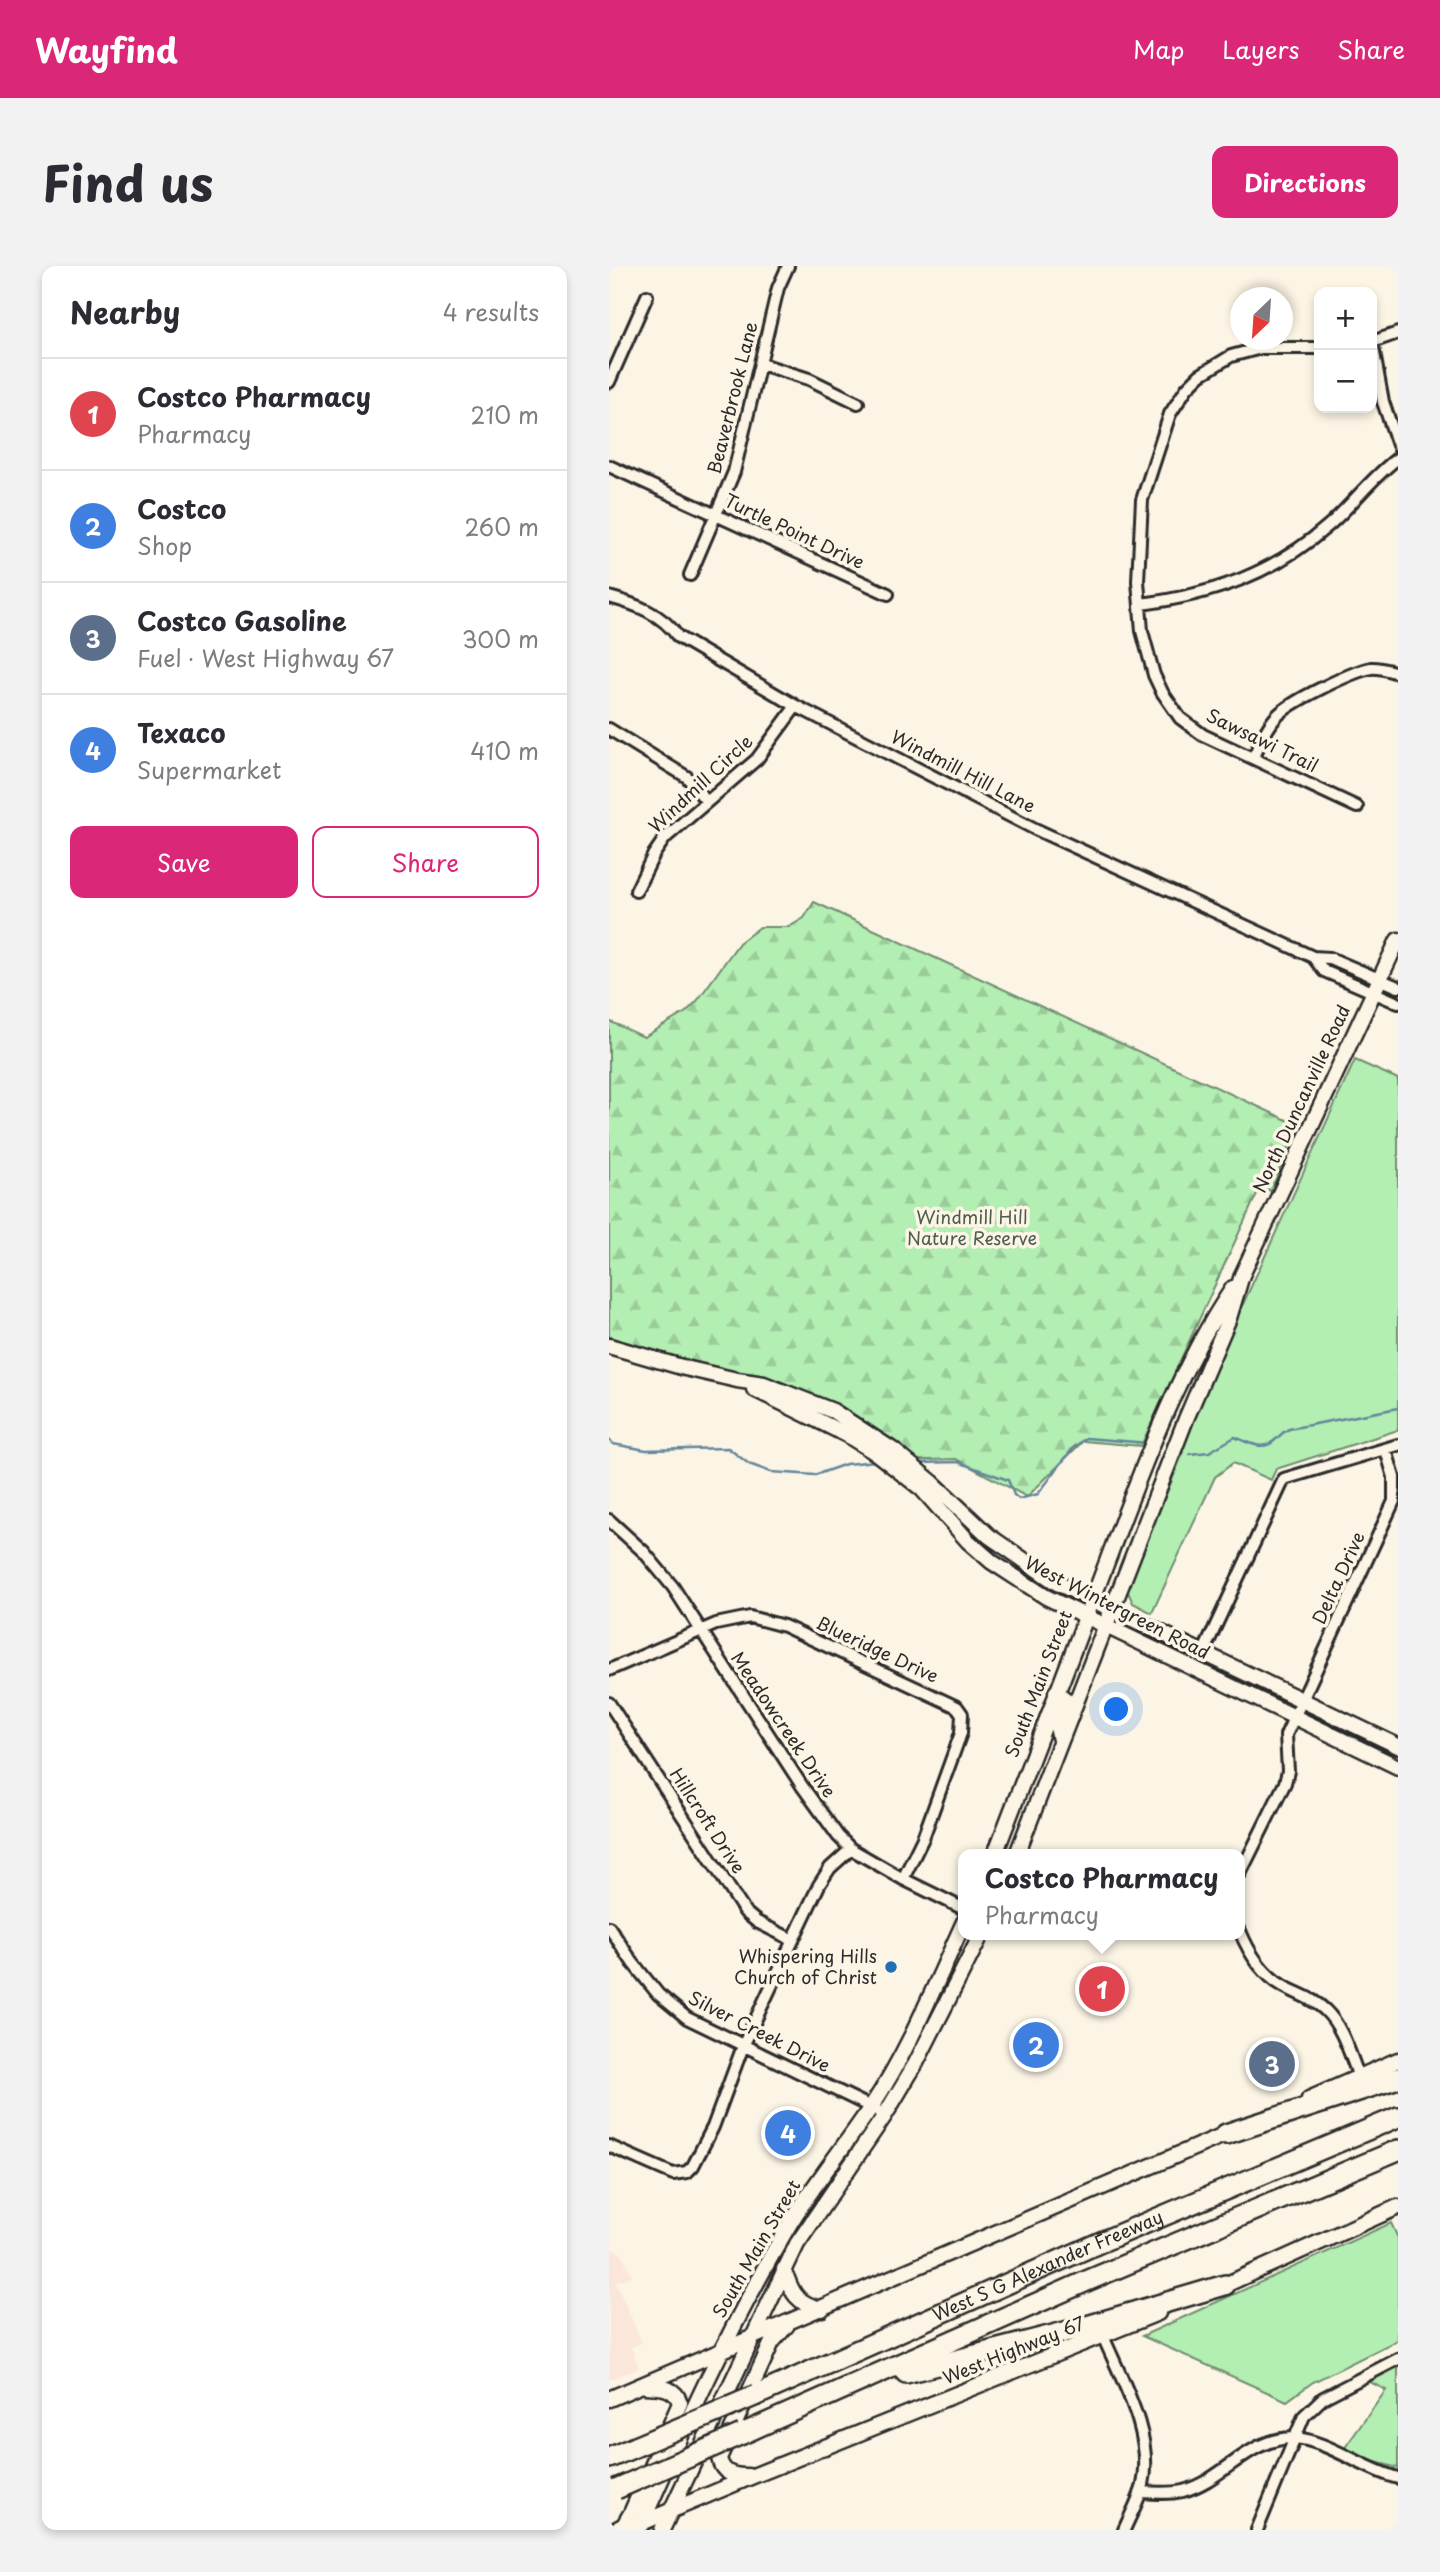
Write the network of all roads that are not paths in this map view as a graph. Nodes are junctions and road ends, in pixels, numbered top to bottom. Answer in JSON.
{"nodes":[{"id":1,"x":788,"y":266,"type":"edge"},
{"id":2,"x":647,"y":296,"type":"dead end"},
{"id":3,"x":1398,"y":333,"type":"edge"},
{"id":4,"x":1377,"y":340,"type":"edge"},
{"id":5,"x":1314,"y":348,"type":"edge"},
{"id":6,"x":1373,"y":350,"type":"edge"},
{"id":7,"x":761,"y":364,"type":"junction"},
{"id":8,"x":609,"y":382,"type":"edge"},
{"id":9,"x":858,"y":403,"type":"dead end"},
{"id":10,"x":1398,"y":445,"type":"edge"},
{"id":11,"x":1398,"y":458,"type":"edge"},
{"id":12,"x":609,"y":466,"type":"edge"},
{"id":13,"x":716,"y":515,"type":"junction"},
{"id":14,"x":690,"y":575,"type":"dead end"},
{"id":15,"x":888,"y":594,"type":"dead end"},
{"id":16,"x":609,"y":597,"type":"edge"},
{"id":17,"x":1141,"y":604,"type":"junction"},
{"id":18,"x":1398,"y":673,"type":"edge"},
{"id":19,"x":796,"y":706,"type":"junction"},
{"id":20,"x":609,"y":729,"type":"edge"},
{"id":21,"x":1253,"y":758,"type":"junction"},
{"id":22,"x":707,"y":802,"type":"junction"},
{"id":23,"x":1357,"y":807,"type":"dead end"},
{"id":24,"x":636,"y":891,"type":"dead end"},
{"id":25,"x":1398,"y":940,"type":"edge"},
{"id":26,"x":1377,"y":986,"type":"junction"},
{"id":27,"x":1398,"y":988,"type":"edge"},
{"id":28,"x":1398,"y":1003,"type":"edge"},
{"id":29,"x":1242,"y":1275,"type":"junction"},
{"id":30,"x":609,"y":1346,"type":"edge"},
{"id":31,"x":737,"y":1380,"type":"junction"},
{"id":32,"x":1167,"y":1411,"type":"junction"},
{"id":33,"x":1186,"y":1419,"type":"junction"},
{"id":34,"x":1398,"y":1445,"type":"edge"},
{"id":35,"x":1386,"y":1450,"type":"junction"},
{"id":36,"x":929,"y":1487,"type":"junction"},
{"id":37,"x":609,"y":1520,"type":"edge"},
{"id":38,"x":1092,"y":1600,"type":"junction"},
{"id":39,"x":1112,"y":1609,"type":"junction"},
{"id":40,"x":1086,"y":1617,"type":"junction"},
{"id":41,"x":1105,"y":1627,"type":"junction"},
{"id":42,"x":699,"y":1630,"type":"junction"},
{"id":43,"x":1203,"y":1653,"type":"junction"},
{"id":44,"x":609,"y":1670,"type":"edge"},
{"id":45,"x":1056,"y":1692,"type":"junction"},
{"id":46,"x":1302,"y":1700,"type":"junction"},
{"id":47,"x":609,"y":1703,"type":"edge"},
{"id":48,"x":1294,"y":1717,"type":"junction"},
{"id":49,"x":1060,"y":1740,"type":"junction"},
{"id":50,"x":1398,"y":1746,"type":"edge"},
{"id":51,"x":1397,"y":1765,"type":"edge"},
{"id":52,"x":1022,"y":1782,"type":"junction"},
{"id":53,"x":1041,"y":1790,"type":"junction"},
{"id":54,"x":851,"y":1849,"type":"junction"},
{"id":55,"x":997,"y":1849,"type":"edge"},
{"id":56,"x":1019,"y":1849,"type":"edge"},
{"id":57,"x":1245,"y":1864,"type":"edge"},
{"id":58,"x":903,"y":1879,"type":"junction"},
{"id":59,"x":958,"y":1906,"type":"edge"},
{"id":60,"x":609,"y":1927,"type":"edge"},
{"id":61,"x":958,"y":1935,"type":"edge"},
{"id":62,"x":793,"y":1940,"type":"junction"},
{"id":63,"x":978,"y":1940,"type":"edge"},
{"id":64,"x":1244,"y":1940,"type":"edge"},
{"id":65,"x":613,"y":1941,"type":"edge"},
{"id":66,"x":920,"y":2017,"type":"junction"},
{"id":67,"x":935,"y":2025,"type":"junction"},
{"id":68,"x":743,"y":2046,"type":"junction"},
{"id":69,"x":1398,"y":2060,"type":"edge"},
{"id":70,"x":1359,"y":2077,"type":"junction"},
{"id":71,"x":1398,"y":2078,"type":"edge"},
{"id":72,"x":871,"y":2107,"type":"junction"},
{"id":73,"x":885,"y":2115,"type":"junction"},
{"id":74,"x":1398,"y":2117,"type":"edge"},
{"id":75,"x":1226,"y":2134,"type":"junction"},
{"id":76,"x":609,"y":2146,"type":"edge"},
{"id":77,"x":1398,"y":2150,"type":"edge"},
{"id":78,"x":1398,"y":2207,"type":"edge"},
{"id":79,"x":787,"y":2228,"type":"junction"},
{"id":80,"x":802,"y":2236,"type":"junction"},
{"id":81,"x":784,"y":2269,"type":"junction"},
{"id":82,"x":1225,"y":2284,"type":"junction"},
{"id":83,"x":822,"y":2309,"type":"junction"},
{"id":84,"x":790,"y":2321,"type":"junction"},
{"id":85,"x":1103,"y":2336,"type":"junction"},
{"id":86,"x":752,"y":2339,"type":"junction"},
{"id":87,"x":722,"y":2349,"type":"junction"},
{"id":88,"x":1398,"y":2359,"type":"edge"},
{"id":89,"x":643,"y":2386,"type":"junction"},
{"id":90,"x":828,"y":2397,"type":"junction"},
{"id":91,"x":609,"y":2399,"type":"edge"},
{"id":92,"x":1294,"y":2438,"type":"junction"},
{"id":93,"x":609,"y":2456,"type":"edge"},
{"id":94,"x":753,"y":2476,"type":"junction"},
{"id":95,"x":1398,"y":2478,"type":"edge"},
{"id":96,"x":613,"y":2491,"type":"edge"},
{"id":97,"x":1141,"y":2492,"type":"junction"},
{"id":98,"x":671,"y":2512,"type":"junction"},
{"id":99,"x":640,"y":2527,"type":"edge"},
{"id":100,"x":616,"y":2530,"type":"edge"},
{"id":101,"x":625,"y":2530,"type":"edge"},
{"id":102,"x":662,"y":2530,"type":"edge"},
{"id":103,"x":1124,"y":2530,"type":"edge"},
{"id":104,"x":1257,"y":2530,"type":"edge"}],
"edges":[{"from":1,"to":7,"type":"street","name":"Beaverbrook Lane"},
{"from":2,"to":8,"type":"street"},
{"from":3,"to":4,"type":"street"},
{"from":5,"to":17,"type":"street","name":"Sawsawi Trail"},
{"from":6,"to":10,"type":"street"},
{"from":7,"to":9,"type":"street"},
{"from":7,"to":13,"type":"street","name":"Beaverbrook Lane"},
{"from":11,"to":17,"type":"street"},
{"from":12,"to":13,"type":"street","name":"Turtle Point Drive"},
{"from":13,"to":14,"type":"street","name":"Beaverbrook Lane"},
{"from":13,"to":15,"type":"street","name":"Turtle Point Drive"},
{"from":16,"to":19,"type":"street","name":"Windmill Hill Lane"},
{"from":17,"to":21,"type":"street","name":"Sawsawi Trail"},
{"from":18,"to":21,"type":"street"},
{"from":19,"to":22,"type":"street","name":"Windmill Circle"},
{"from":19,"to":26,"type":"street","name":"Windmill Hill Lane"},
{"from":20,"to":22,"type":"street"},
{"from":21,"to":23,"type":"street","name":"Sawsawi Trail"},
{"from":22,"to":24,"type":"street","name":"Windmill Circle"},
{"from":25,"to":26,"type":"main road","name":"North Duncanville Road"},
{"from":26,"to":27,"type":"street","name":"Windmill Hill Lane"},
{"from":26,"to":28,"type":"street","name":"Windmill Hill Lane"},
{"from":26,"to":29,"type":"main road","name":"North Duncanville Road"},
{"from":29,"to":32,"type":"main road","name":"North Duncanville Road"},
{"from":29,"to":33,"type":"main road","name":"North Duncanville Road"},
{"from":30,"to":31,"type":"main road","name":"West Wintergreen Road"},
{"from":31,"to":36,"type":"main road","name":"West Wintergreen Road"},
{"from":31,"to":36,"type":"main road","name":"West Wintergreen Road"},
{"from":32,"to":33,"type":"main road"},
{"from":32,"to":38,"type":"main road","name":"South Main Street"},
{"from":33,"to":39,"type":"main road"},
{"from":34,"to":35,"type":"street"},
{"from":35,"to":43,"type":"street"},
{"from":35,"to":46,"type":"street","name":"Delta Drive"},
{"from":36,"to":38,"type":"main road","name":"West Wintergreen Road"},
{"from":36,"to":40,"type":"main road","name":"West Wintergreen Road"},
{"from":37,"to":42,"type":"street","name":"Meadowcreek Drive"},
{"from":38,"to":39,"type":"main road","name":"West Wintergreen Road"},
{"from":38,"to":40,"type":"main road","name":"South Main Street"},
{"from":39,"to":41,"type":"main road"},
{"from":39,"to":43,"type":"main road","name":"West Wintergreen Road"},
{"from":40,"to":41,"type":"main road","name":"West Wintergreen Road"},
{"from":40,"to":45,"type":"main road","name":"South Main Street"},
{"from":41,"to":48,"type":"main road","name":"West Wintergreen Road"},
{"from":41,"to":49,"type":"main road"},
{"from":42,"to":44,"type":"street","name":"Blueridge Drive"},
{"from":42,"to":54,"type":"street","name":"Meadowcreek Drive"},
{"from":42,"to":58,"type":"street","name":"Blueridge Drive"},
{"from":43,"to":46,"type":"main road","name":"West Wintergreen Road"},
{"from":45,"to":49,"type":"main road"},
{"from":45,"to":52,"type":"main road","name":"South Main Street"},
{"from":46,"to":48,"type":"street","name":"Delta Drive"},
{"from":46,"to":50,"type":"main road","name":"West Wintergreen Road"},
{"from":47,"to":62,"type":"street","name":"Hillcroft Drive"},
{"from":48,"to":51,"type":"main road","name":"West Wintergreen Road"},
{"from":48,"to":57,"type":"street","name":"Delta Drive"},
{"from":49,"to":53,"type":"main road"},
{"from":52,"to":53,"type":"main road"},
{"from":52,"to":55,"type":"main road","name":"South Main Street"},
{"from":53,"to":56,"type":"main road"},
{"from":54,"to":58,"type":"street","name":"Meadowcreek Drive"},
{"from":54,"to":62,"type":"street"},
{"from":58,"to":59,"type":"street","name":"Meadowcreek Drive"},
{"from":60,"to":65,"type":"street","name":"Silver Creek Drive"},
{"from":61,"to":66,"type":"main road","name":"South Main Street"},
{"from":62,"to":68,"type":"street"},
{"from":63,"to":67,"type":"main road","name":"South Main Street"},
{"from":64,"to":70,"type":"street"},
{"from":65,"to":68,"type":"street","name":"Silver Creek Drive"},
{"from":66,"to":67,"type":"main road"},
{"from":66,"to":72,"type":"main road","name":"South Main Street"},
{"from":67,"to":73,"type":"main road","name":"South Main Street"},
{"from":68,"to":72,"type":"street","name":"Silver Creek Drive"},
{"from":68,"to":76,"type":"street"},
{"from":69,"to":70,"type":"main road"},
{"from":70,"to":75,"type":"main road"},
{"from":71,"to":75,"type":"highway"},
{"from":72,"to":73,"type":"street","name":"Silver Creek Drive"},
{"from":72,"to":79,"type":"main road","name":"South Main Street"},
{"from":73,"to":80,"type":"main road","name":"South Main Street"},
{"from":74,"to":93,"type":"highway","name":"West S G Alexander Freeway","bridge":true},
{"from":75,"to":83,"type":"main road"},
{"from":77,"to":90,"type":"highway","name":"West S G Alexander Freeway"},
{"from":78,"to":82,"type":"main road","name":"West Highway 67"},
{"from":79,"to":80,"type":"main road"},
{"from":79,"to":87,"type":"main road","name":"South Main Street"},
{"from":80,"to":81,"type":"main road","name":"South Main Street"},
{"from":81,"to":83,"type":"main road"},
{"from":81,"to":86,"type":"main road","name":"South Main Street"},
{"from":82,"to":85,"type":"main road","name":"West Highway 67"},
{"from":82,"to":90,"type":"highway"},
{"from":83,"to":84,"type":"main road"},
{"from":84,"to":86,"type":"main road"},
{"from":84,"to":94,"type":"main road"},
{"from":85,"to":94,"type":"main road","name":"West Highway 67"},
{"from":85,"to":97,"type":"street"},
{"from":86,"to":87,"type":"main road"},
{"from":86,"to":98,"type":"main road","name":"South Main Street"},
{"from":87,"to":89,"type":"main road"},
{"from":87,"to":99,"type":"main road","name":"South Main Street"},
{"from":88,"to":92,"type":"street"},
{"from":89,"to":91,"type":"main road"},
{"from":89,"to":100,"type":"main road"},
{"from":90,"to":96,"type":"highway","name":"West S G Alexander Freeway","bridge":true},
{"from":92,"to":95,"type":"street"},
{"from":92,"to":97,"type":"street"},
{"from":92,"to":104,"type":"street"},
{"from":94,"to":98,"type":"main road","name":"West Highway 67"},
{"from":97,"to":103,"type":"street"},
{"from":98,"to":99,"type":"main road","name":"West Highway 67"},
{"from":98,"to":102,"type":"main road","name":"South Main Street"},
{"from":99,"to":101,"type":"main road","name":"West Highway 67"}]}
